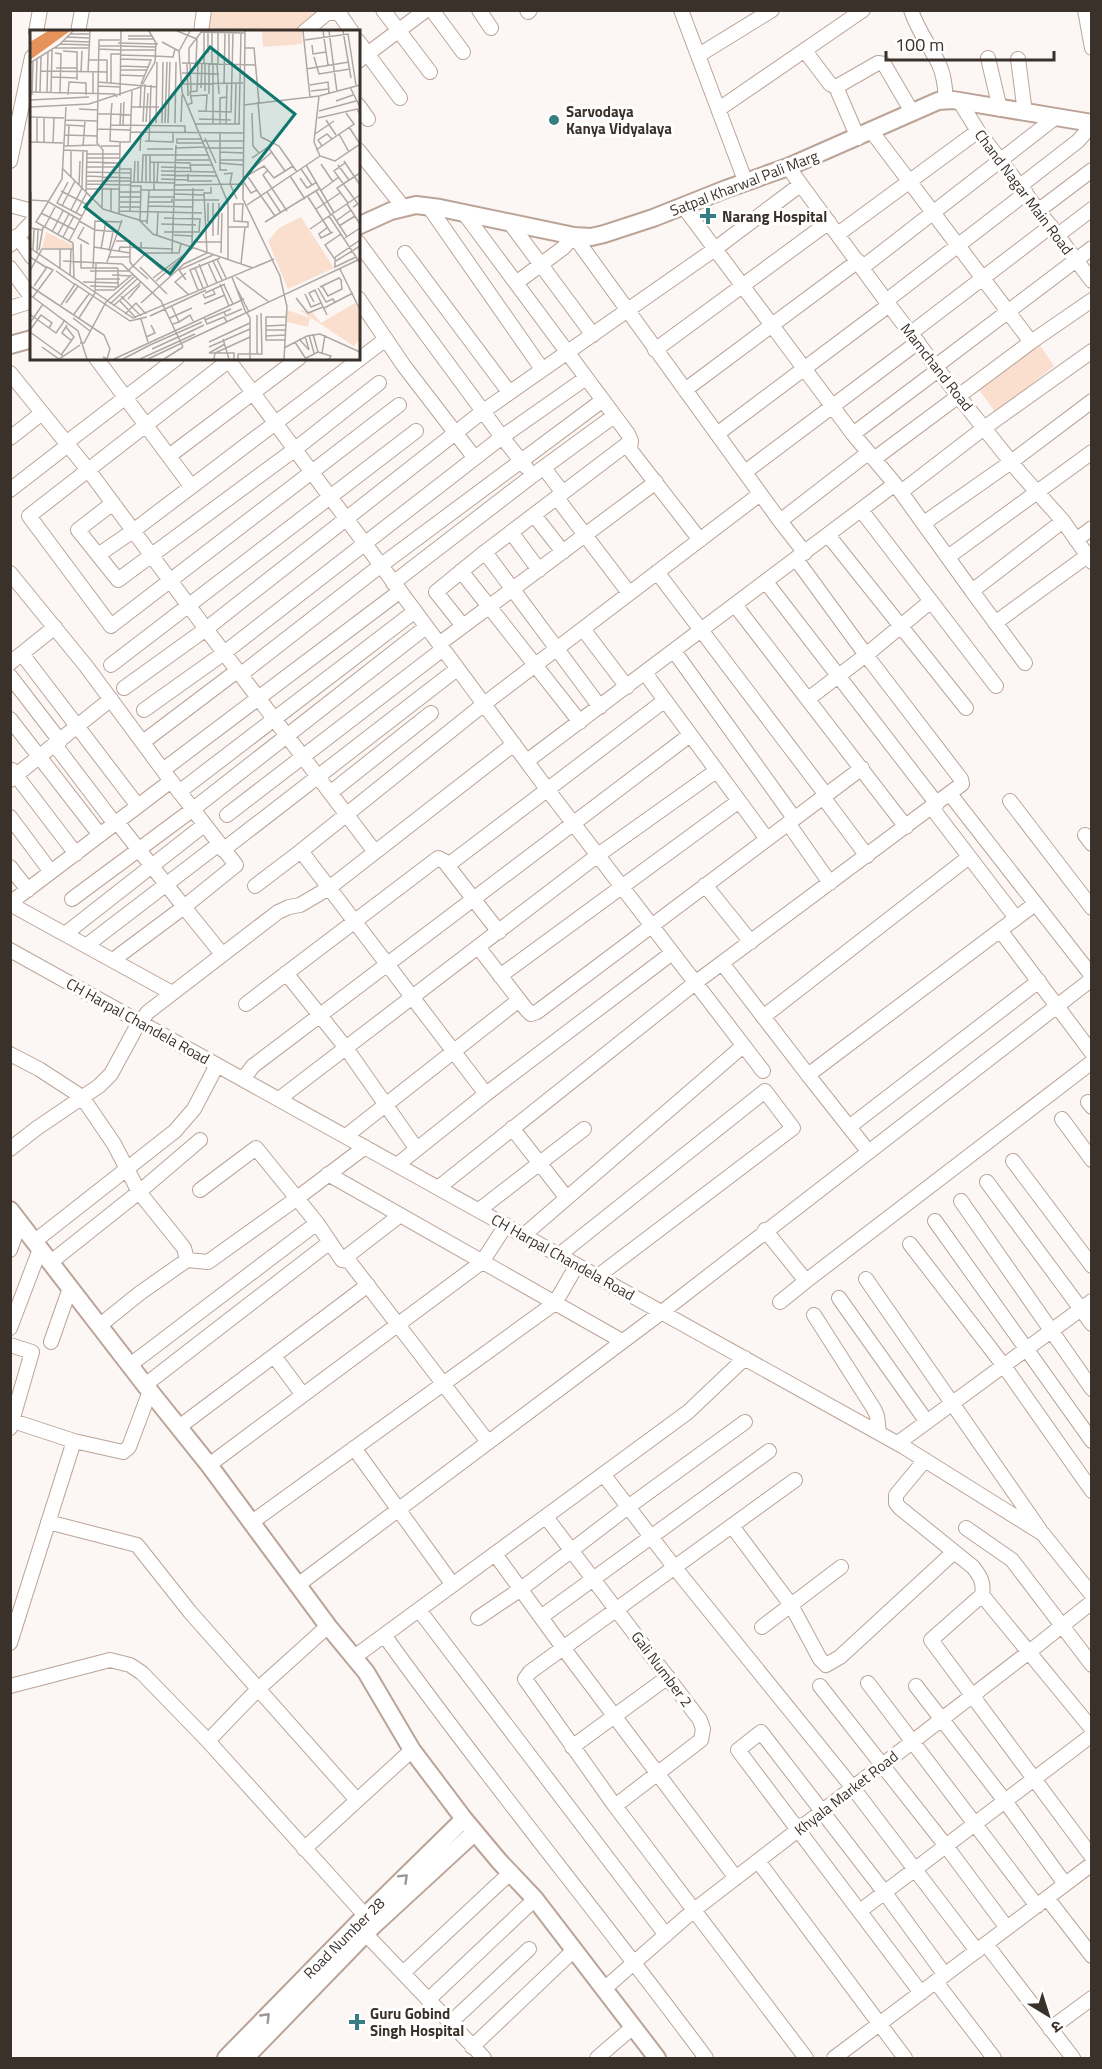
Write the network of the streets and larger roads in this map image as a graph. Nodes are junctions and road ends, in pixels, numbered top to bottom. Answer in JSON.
{"nodes":[{"id":1,"x":40,"y":10,"type":"edge"},
{"id":2,"x":82,"y":10,"type":"edge"},
{"id":3,"x":204,"y":10,"type":"edge"},
{"id":4,"x":383,"y":10,"type":"edge"},
{"id":5,"x":426,"y":10,"type":"edge"},
{"id":6,"x":432,"y":10,"type":"edge"},
{"id":7,"x":479,"y":10,"type":"edge"},
{"id":8,"x":681,"y":10,"type":"edge"},
{"id":9,"x":772,"y":10,"type":"edge"},
{"id":10,"x":863,"y":10,"type":"edge"},
{"id":11,"x":911,"y":10,"type":"edge"},
{"id":12,"x":1085,"y":10,"type":"edge"},
{"id":13,"x":327,"y":12,"type":"edge"},
{"id":14,"x":845,"y":16,"type":"edge"},
{"id":15,"x":491,"y":28,"type":"dead end"},
{"id":16,"x":36,"y":30,"type":"edge"},
{"id":17,"x":78,"y":30,"type":"edge"},
{"id":18,"x":201,"y":30,"type":"edge"},
{"id":19,"x":306,"y":30,"type":"edge"},
{"id":20,"x":351,"y":30,"type":"edge"},
{"id":21,"x":400,"y":30,"type":"junction"},
{"id":22,"x":1091,"y":39,"type":"edge"},
{"id":23,"x":805,"y":51,"type":"junction"},
{"id":24,"x":463,"y":52,"type":"dead end"},
{"id":25,"x":699,"y":55,"type":"junction"},
{"id":26,"x":363,"y":57,"type":"edge"},
{"id":27,"x":988,"y":58,"type":"dead end"},
{"id":28,"x":1018,"y":59,"type":"dead end"},
{"id":29,"x":30,"y":66,"type":"edge"},
{"id":30,"x":430,"y":72,"type":"dead end"},
{"id":31,"x":836,"y":87,"type":"junction"},
{"id":32,"x":400,"y":98,"type":"dead end"},
{"id":33,"x":953,"y":101,"type":"junction"},
{"id":34,"x":360,"y":108,"type":"edge"},
{"id":35,"x":719,"y":109,"type":"junction"},
{"id":36,"x":1000,"y":109,"type":"junction"},
{"id":37,"x":912,"y":112,"type":"junction"},
{"id":38,"x":1025,"y":113,"type":"junction"},
{"id":39,"x":1056,"y":117,"type":"junction"},
{"id":40,"x":368,"y":119,"type":"dead end"},
{"id":41,"x":1092,"y":124,"type":"edge"},
{"id":42,"x":978,"y":132,"type":"junction"},
{"id":43,"x":865,"y":135,"type":"junction"},
{"id":44,"x":360,"y":153,"type":"edge"},
{"id":45,"x":10,"y":161,"type":"edge"},
{"id":46,"x":1000,"y":161,"type":"junction"},
{"id":47,"x":788,"y":167,"type":"junction"},
{"id":48,"x":1092,"y":170,"type":"edge"},
{"id":49,"x":909,"y":180,"type":"junction"},
{"id":50,"x":746,"y":183,"type":"junction"},
{"id":51,"x":800,"y":185,"type":"junction"},
{"id":52,"x":1023,"y":189,"type":"junction"},
{"id":53,"x":10,"y":205,"type":"edge"},
{"id":54,"x":683,"y":206,"type":"junction"},
{"id":55,"x":429,"y":207,"type":"junction"},
{"id":56,"x":404,"y":208,"type":"junction"},
{"id":57,"x":1092,"y":209,"type":"edge"},
{"id":58,"x":30,"y":210,"type":"edge"},
{"id":59,"x":1039,"y":210,"type":"junction"},
{"id":60,"x":465,"y":213,"type":"junction"},
{"id":61,"x":933,"y":213,"type":"junction"},
{"id":62,"x":361,"y":221,"type":"edge"},
{"id":63,"x":829,"y":222,"type":"junction"},
{"id":64,"x":510,"y":223,"type":"junction"},
{"id":65,"x":30,"y":224,"type":"edge"},
{"id":66,"x":1054,"y":231,"type":"junction"},
{"id":67,"x":838,"y":234,"type":"junction"},
{"id":68,"x":574,"y":236,"type":"junction"},
{"id":69,"x":14,"y":241,"type":"edge"},
{"id":70,"x":360,"y":245,"type":"edge"},
{"id":71,"x":958,"y":245,"type":"junction"},
{"id":72,"x":1092,"y":248,"type":"edge"},
{"id":73,"x":715,"y":249,"type":"junction"},
{"id":74,"x":405,"y":253,"type":"dead end"},
{"id":75,"x":30,"y":255,"type":"edge"},
{"id":76,"x":1076,"y":260,"type":"junction"},
{"id":77,"x":860,"y":264,"type":"junction"},
{"id":78,"x":541,"y":265,"type":"junction"},
{"id":79,"x":10,"y":268,"type":"edge"},
{"id":80,"x":983,"y":278,"type":"junction"},
{"id":81,"x":1092,"y":280,"type":"edge"},
{"id":82,"x":516,"y":284,"type":"junction"},
{"id":83,"x":742,"y":286,"type":"junction"},
{"id":84,"x":30,"y":296,"type":"edge"},
{"id":85,"x":30,"y":300,"type":"edge"},
{"id":86,"x":1092,"y":300,"type":"edge"},
{"id":87,"x":360,"y":301,"type":"edge"},
{"id":88,"x":887,"y":303,"type":"junction"},
{"id":89,"x":10,"y":308,"type":"edge"},
{"id":90,"x":626,"y":310,"type":"junction"},
{"id":91,"x":1008,"y":311,"type":"junction"},
{"id":92,"x":772,"y":326,"type":"junction"},
{"id":93,"x":593,"y":335,"type":"junction"},
{"id":94,"x":914,"y":338,"type":"junction"},
{"id":95,"x":386,"y":339,"type":"junction"},
{"id":96,"x":30,"y":340,"type":"edge"},
{"id":97,"x":1031,"y":342,"type":"junction"},
{"id":98,"x":10,"y":345,"type":"edge"},
{"id":99,"x":655,"y":350,"type":"junction"},
{"id":100,"x":1092,"y":351,"type":"edge"},
{"id":101,"x":568,"y":353,"type":"junction"},
{"id":102,"x":360,"y":359,"type":"edge"},
{"id":103,"x":174,"y":360,"type":"edge"},
{"id":104,"x":228,"y":360,"type":"edge"},
{"id":105,"x":230,"y":360,"type":"edge"},
{"id":106,"x":296,"y":360,"type":"edge"},
{"id":107,"x":359,"y":360,"type":"edge"},
{"id":108,"x":99,"y":363,"type":"edge"},
{"id":109,"x":937,"y":368,"type":"junction"},
{"id":110,"x":543,"y":369,"type":"junction"},
{"id":111,"x":804,"y":369,"type":"junction"},
{"id":112,"x":10,"y":373,"type":"edge"},
{"id":113,"x":586,"y":378,"type":"junction"},
{"id":114,"x":379,"y":383,"type":"dead end"},
{"id":115,"x":685,"y":390,"type":"junction"},
{"id":116,"x":252,"y":393,"type":"junction"},
{"id":117,"x":509,"y":393,"type":"junction"},
{"id":118,"x":959,"y":397,"type":"junction"},
{"id":119,"x":125,"y":398,"type":"junction"},
{"id":120,"x":603,"y":400,"type":"junction"},
{"id":121,"x":1092,"y":401,"type":"edge"},
{"id":122,"x":399,"y":405,"type":"dead end"},
{"id":123,"x":833,"y":408,"type":"junction"},
{"id":124,"x":482,"y":412,"type":"junction"},
{"id":125,"x":42,"y":413,"type":"junction"},
{"id":126,"x":614,"y":416,"type":"junction"},
{"id":127,"x":145,"y":424,"type":"junction"},
{"id":128,"x":275,"y":424,"type":"junction"},
{"id":129,"x":984,"y":428,"type":"junction"},
{"id":130,"x":416,"y":431,"type":"dead end"},
{"id":131,"x":455,"y":433,"type":"junction"},
{"id":132,"x":717,"y":434,"type":"junction"},
{"id":133,"x":853,"y":434,"type":"junction"},
{"id":134,"x":502,"y":436,"type":"junction"},
{"id":135,"x":10,"y":438,"type":"edge"},
{"id":136,"x":632,"y":441,"type":"junction"},
{"id":137,"x":67,"y":444,"type":"junction"},
{"id":138,"x":294,"y":450,"type":"junction"},
{"id":139,"x":1092,"y":452,"type":"edge"},
{"id":140,"x":169,"y":456,"type":"junction"},
{"id":141,"x":871,"y":456,"type":"junction"},
{"id":142,"x":474,"y":457,"type":"junction"},
{"id":143,"x":521,"y":461,"type":"junction"},
{"id":144,"x":1011,"y":462,"type":"junction"},
{"id":145,"x":89,"y":471,"type":"junction"},
{"id":146,"x":538,"y":472,"type":"junction"},
{"id":147,"x":745,"y":472,"type":"junction"},
{"id":148,"x":311,"y":473,"type":"junction"},
{"id":149,"x":656,"y":482,"type":"junction"},
{"id":150,"x":191,"y":486,"type":"junction"},
{"id":151,"x":898,"y":488,"type":"junction"},
{"id":152,"x":10,"y":490,"type":"edge"},
{"id":153,"x":1038,"y":492,"type":"junction"},
{"id":154,"x":760,"y":494,"type":"junction"},
{"id":155,"x":560,"y":495,"type":"junction"},
{"id":156,"x":330,"y":498,"type":"junction"},
{"id":157,"x":113,"y":503,"type":"junction"},
{"id":158,"x":861,"y":510,"type":"junction"},
{"id":159,"x":534,"y":515,"type":"junction"},
{"id":160,"x":346,"y":519,"type":"junction"},
{"id":161,"x":780,"y":521,"type":"junction"},
{"id":162,"x":1063,"y":521,"type":"junction"},
{"id":163,"x":924,"y":523,"type":"junction"},
{"id":164,"x":1092,"y":528,"type":"edge"},
{"id":165,"x":133,"y":531,"type":"junction"},
{"id":166,"x":511,"y":532,"type":"junction"},
{"id":167,"x":828,"y":535,"type":"junction"},
{"id":168,"x":584,"y":536,"type":"junction"},
{"id":169,"x":700,"y":540,"type":"junction"},
{"id":170,"x":1076,"y":540,"type":"junction"},
{"id":171,"x":363,"y":543,"type":"junction"},
{"id":172,"x":485,"y":552,"type":"junction"},
{"id":173,"x":562,"y":552,"type":"junction"},
{"id":174,"x":98,"y":555,"type":"junction"},
{"id":175,"x":151,"y":555,"type":"junction"},
{"id":176,"x":800,"y":556,"type":"junction"},
{"id":177,"x":948,"y":557,"type":"junction"},
{"id":178,"x":1090,"y":559,"type":"edge"},
{"id":179,"x":380,"y":566,"type":"junction"},
{"id":180,"x":539,"y":570,"type":"junction"},
{"id":181,"x":461,"y":571,"type":"junction"},
{"id":182,"x":657,"y":572,"type":"junction"},
{"id":183,"x":10,"y":573,"type":"edge"},
{"id":184,"x":170,"y":581,"type":"junction"},
{"id":185,"x":766,"y":582,"type":"junction"},
{"id":186,"x":396,"y":587,"type":"junction"},
{"id":187,"x":513,"y":589,"type":"junction"},
{"id":188,"x":972,"y":591,"type":"junction"},
{"id":189,"x":629,"y":593,"type":"junction"},
{"id":190,"x":931,"y":601,"type":"junction"},
{"id":191,"x":735,"y":605,"type":"junction"},
{"id":192,"x":189,"y":606,"type":"junction"},
{"id":193,"x":488,"y":608,"type":"junction"},
{"id":194,"x":414,"y":612,"type":"junction"},
{"id":195,"x":994,"y":623,"type":"junction"},
{"id":196,"x":900,"y":625,"type":"junction"},
{"id":197,"x":463,"y":626,"type":"junction"},
{"id":198,"x":55,"y":627,"type":"junction"},
{"id":199,"x":426,"y":627,"type":"junction"},
{"id":200,"x":206,"y":629,"type":"junction"},
{"id":201,"x":583,"y":629,"type":"junction"},
{"id":202,"x":702,"y":630,"type":"junction"},
{"id":203,"x":441,"y":646,"type":"junction"},
{"id":204,"x":558,"y":649,"type":"junction"},
{"id":205,"x":674,"y":651,"type":"junction"},
{"id":206,"x":224,"y":653,"type":"junction"},
{"id":207,"x":22,"y":654,"type":"junction"},
{"id":208,"x":866,"y":655,"type":"junction"},
{"id":209,"x":10,"y":663,"type":"edge"},
{"id":210,"x":1025,"y":663,"type":"dead end"},
{"id":211,"x":111,"y":665,"type":"dead end"},
{"id":212,"x":534,"y":665,"type":"junction"},
{"id":213,"x":457,"y":669,"type":"junction"},
{"id":214,"x":239,"y":673,"type":"junction"},
{"id":215,"x":645,"y":673,"type":"junction"},
{"id":216,"x":10,"y":676,"type":"edge"},
{"id":217,"x":838,"y":676,"type":"junction"},
{"id":218,"x":996,"y":686,"type":"dead end"},
{"id":219,"x":627,"y":687,"type":"junction"},
{"id":220,"x":124,"y":688,"type":"dead end"},
{"id":221,"x":258,"y":698,"type":"junction"},
{"id":222,"x":111,"y":699,"type":"junction"},
{"id":223,"x":808,"y":699,"type":"junction"},
{"id":224,"x":664,"y":700,"type":"junction"},
{"id":225,"x":484,"y":704,"type":"junction"},
{"id":226,"x":600,"y":707,"type":"junction"},
{"id":227,"x":966,"y":708,"type":"dead end"},
{"id":228,"x":144,"y":710,"type":"dead end"},
{"id":229,"x":431,"y":713,"type":"dead end"},
{"id":230,"x":10,"y":719,"type":"edge"},
{"id":231,"x":274,"y":720,"type":"junction"},
{"id":232,"x":580,"y":722,"type":"junction"},
{"id":233,"x":78,"y":727,"type":"junction"},
{"id":234,"x":690,"y":735,"type":"junction"},
{"id":235,"x":287,"y":736,"type":"junction"},
{"id":236,"x":143,"y":742,"type":"junction"},
{"id":237,"x":58,"y":743,"type":"junction"},
{"id":238,"x":514,"y":744,"type":"junction"},
{"id":239,"x":303,"y":757,"type":"junction"},
{"id":240,"x":39,"y":758,"type":"junction"},
{"id":241,"x":527,"y":761,"type":"junction"},
{"id":242,"x":862,"y":768,"type":"junction"},
{"id":243,"x":716,"y":771,"type":"junction"},
{"id":244,"x":12,"y":775,"type":"edge"},
{"id":245,"x":317,"y":776,"type":"junction"},
{"id":246,"x":171,"y":781,"type":"junction"},
{"id":247,"x":548,"y":789,"type":"junction"},
{"id":248,"x":330,"y":793,"type":"junction"},
{"id":249,"x":950,"y":794,"type":"junction"},
{"id":250,"x":824,"y":796,"type":"junction"},
{"id":251,"x":739,"y":801,"type":"junction"},
{"id":252,"x":1010,"y":801,"type":"dead end"},
{"id":253,"x":138,"y":806,"type":"junction"},
{"id":254,"x":934,"y":806,"type":"junction"},
{"id":255,"x":192,"y":810,"type":"junction"},
{"id":256,"x":346,"y":814,"type":"junction"},
{"id":257,"x":227,"y":815,"type":"dead end"},
{"id":258,"x":10,"y":817,"type":"edge"},
{"id":259,"x":791,"y":821,"type":"junction"},
{"id":260,"x":573,"y":822,"type":"junction"},
{"id":261,"x":116,"y":823,"type":"junction"},
{"id":262,"x":204,"y":825,"type":"junction"},
{"id":263,"x":906,"y":827,"type":"junction"},
{"id":264,"x":100,"y":835,"type":"junction"},
{"id":265,"x":767,"y":839,"type":"junction"},
{"id":266,"x":221,"y":847,"type":"junction"},
{"id":267,"x":139,"y":850,"type":"junction"},
{"id":268,"x":301,"y":851,"type":"junction"},
{"id":269,"x":375,"y":852,"type":"junction"},
{"id":270,"x":76,"y":854,"type":"junction"},
{"id":271,"x":598,"y":855,"type":"junction"},
{"id":272,"x":867,"y":856,"type":"junction"},
{"id":273,"x":969,"y":857,"type":"junction"},
{"id":274,"x":448,"y":865,"type":"junction"},
{"id":275,"x":152,"y":866,"type":"junction"},
{"id":276,"x":10,"y":867,"type":"edge"},
{"id":277,"x":51,"y":872,"type":"junction"},
{"id":278,"x":830,"y":883,"type":"junction"},
{"id":279,"x":166,"y":884,"type":"junction"},
{"id":280,"x":705,"y":885,"type":"junction"},
{"id":281,"x":255,"y":886,"type":"dead end"},
{"id":282,"x":622,"y":886,"type":"junction"},
{"id":283,"x":329,"y":888,"type":"junction"},
{"id":284,"x":28,"y":890,"type":"junction"},
{"id":285,"x":72,"y":898,"type":"dead end"},
{"id":286,"x":473,"y":898,"type":"junction"},
{"id":287,"x":10,"y":903,"type":"edge"},
{"id":288,"x":1035,"y":904,"type":"junction"},
{"id":289,"x":184,"y":907,"type":"junction"},
{"id":290,"x":1092,"y":908,"type":"edge"},
{"id":291,"x":1016,"y":918,"type":"junction"},
{"id":292,"x":354,"y":921,"type":"junction"},
{"id":293,"x":651,"y":925,"type":"junction"},
{"id":294,"x":1000,"y":930,"type":"junction"},
{"id":295,"x":499,"y":932,"type":"junction"},
{"id":296,"x":65,"y":934,"type":"junction"},
{"id":297,"x":751,"y":942,"type":"junction"},
{"id":298,"x":87,"y":945,"type":"junction"},
{"id":299,"x":479,"y":948,"type":"junction"},
{"id":300,"x":10,"y":950,"type":"edge"},
{"id":301,"x":672,"y":953,"type":"junction"},
{"id":302,"x":222,"y":954,"type":"junction"},
{"id":303,"x":112,"y":960,"type":"junction"},
{"id":304,"x":722,"y":963,"type":"junction"},
{"id":305,"x":388,"y":965,"type":"junction"},
{"id":306,"x":286,"y":973,"type":"junction"},
{"id":307,"x":500,"y":976,"type":"junction"},
{"id":308,"x":1092,"y":978,"type":"edge"},
{"id":309,"x":1039,"y":981,"type":"junction"},
{"id":310,"x":695,"y":984,"type":"junction"},
{"id":311,"x":172,"y":993,"type":"junction"},
{"id":312,"x":413,"y":998,"type":"junction"},
{"id":313,"x":519,"y":1000,"type":"junction"},
{"id":314,"x":246,"y":1004,"type":"dead end"},
{"id":315,"x":1057,"y":1006,"type":"junction"},
{"id":316,"x":320,"y":1016,"type":"junction"},
{"id":317,"x":763,"y":1017,"type":"junction"},
{"id":318,"x":140,"y":1022,"type":"junction"},
{"id":319,"x":743,"y":1046,"type":"junction"},
{"id":320,"x":346,"y":1048,"type":"junction"},
{"id":321,"x":453,"y":1052,"type":"junction"},
{"id":322,"x":1092,"y":1053,"type":"edge"},
{"id":323,"x":10,"y":1054,"type":"edge"},
{"id":324,"x":1092,"y":1062,"type":"edge"},
{"id":325,"x":217,"y":1065,"type":"junction"},
{"id":326,"x":763,"y":1071,"type":"dead end"},
{"id":327,"x":808,"y":1075,"type":"junction"},
{"id":328,"x":243,"y":1080,"type":"junction"},
{"id":329,"x":486,"y":1094,"type":"junction"},
{"id":330,"x":82,"y":1097,"type":"junction"},
{"id":331,"x":279,"y":1099,"type":"junction"},
{"id":332,"x":385,"y":1104,"type":"junction"},
{"id":333,"x":1062,"y":1119,"type":"dead end"},
{"id":334,"x":849,"y":1127,"type":"junction"},
{"id":335,"x":512,"y":1128,"type":"junction"},
{"id":336,"x":584,"y":1129,"type":"dead end"},
{"id":337,"x":346,"y":1136,"type":"junction"},
{"id":338,"x":200,"y":1140,"type":"dead end"},
{"id":339,"x":365,"y":1147,"type":"junction"},
{"id":340,"x":416,"y":1148,"type":"junction"},
{"id":341,"x":10,"y":1149,"type":"edge"},
{"id":342,"x":868,"y":1151,"type":"junction"},
{"id":343,"x":1092,"y":1160,"type":"edge"},
{"id":344,"x":1013,"y":1161,"type":"dead end"},
{"id":345,"x":397,"y":1164,"type":"junction"},
{"id":346,"x":540,"y":1164,"type":"junction"},
{"id":347,"x":126,"y":1168,"type":"junction"},
{"id":348,"x":328,"y":1174,"type":"junction"},
{"id":349,"x":987,"y":1182,"type":"dead end"},
{"id":350,"x":438,"y":1188,"type":"junction"},
{"id":351,"x":200,"y":1190,"type":"dead end"},
{"id":352,"x":139,"y":1192,"type":"junction"},
{"id":353,"x":566,"y":1197,"type":"junction"},
{"id":354,"x":297,"y":1199,"type":"junction"},
{"id":355,"x":962,"y":1201,"type":"dead end"},
{"id":356,"x":479,"y":1210,"type":"junction"},
{"id":357,"x":15,"y":1216,"type":"edge"},
{"id":358,"x":399,"y":1216,"type":"junction"},
{"id":359,"x":935,"y":1221,"type":"dead end"},
{"id":360,"x":317,"y":1223,"type":"junction"},
{"id":361,"x":506,"y":1225,"type":"junction"},
{"id":362,"x":765,"y":1230,"type":"junction"},
{"id":363,"x":524,"y":1235,"type":"junction"},
{"id":364,"x":330,"y":1242,"type":"junction"},
{"id":365,"x":910,"y":1244,"type":"dead end"},
{"id":366,"x":42,"y":1250,"type":"junction"},
{"id":367,"x":10,"y":1251,"type":"edge"},
{"id":368,"x":559,"y":1255,"type":"junction"},
{"id":369,"x":187,"y":1260,"type":"junction"},
{"id":370,"x":342,"y":1260,"type":"junction"},
{"id":371,"x":482,"y":1262,"type":"junction"},
{"id":372,"x":577,"y":1265,"type":"junction"},
{"id":373,"x":1092,"y":1266,"type":"edge"},
{"id":374,"x":598,"y":1276,"type":"junction"},
{"id":375,"x":866,"y":1279,"type":"dead end"},
{"id":376,"x":806,"y":1281,"type":"junction"},
{"id":377,"x":368,"y":1285,"type":"junction"},
{"id":378,"x":70,"y":1288,"type":"junction"},
{"id":379,"x":839,"y":1298,"type":"dead end"},
{"id":380,"x":780,"y":1302,"type":"dead end"},
{"id":381,"x":555,"y":1303,"type":"junction"},
{"id":382,"x":1086,"y":1305,"type":"edge"},
{"id":383,"x":662,"y":1312,"type":"junction"},
{"id":384,"x":814,"y":1315,"type":"dead end"},
{"id":385,"x":1092,"y":1324,"type":"edge"},
{"id":386,"x":398,"y":1325,"type":"junction"},
{"id":387,"x":99,"y":1326,"type":"junction"},
{"id":388,"x":10,"y":1328,"type":"edge"},
{"id":389,"x":1052,"y":1330,"type":"junction"},
{"id":390,"x":622,"y":1341,"type":"junction"},
{"id":391,"x":51,"y":1342,"type":"dead end"},
{"id":392,"x":10,"y":1345,"type":"edge"},
{"id":393,"x":1026,"y":1350,"type":"junction"},
{"id":394,"x":274,"y":1356,"type":"junction"},
{"id":395,"x":745,"y":1358,"type":"junction"},
{"id":396,"x":130,"y":1365,"type":"junction"},
{"id":397,"x":1004,"y":1366,"type":"junction"},
{"id":398,"x":443,"y":1384,"type":"junction"},
{"id":399,"x":147,"y":1388,"type":"junction"},
{"id":400,"x":1092,"y":1389,"type":"edge"},
{"id":401,"x":303,"y":1395,"type":"junction"},
{"id":402,"x":953,"y":1403,"type":"junction"},
{"id":403,"x":745,"y":1422,"type":"dead end"},
{"id":404,"x":927,"y":1422,"type":"junction"},
{"id":405,"x":11,"y":1423,"type":"edge"},
{"id":406,"x":179,"y":1427,"type":"junction"},
{"id":407,"x":879,"y":1432,"type":"junction"},
{"id":408,"x":74,"y":1441,"type":"junction"},
{"id":409,"x":488,"y":1442,"type":"junction"},
{"id":410,"x":1092,"y":1442,"type":"edge"},
{"id":411,"x":898,"y":1443,"type":"junction"},
{"id":412,"x":354,"y":1448,"type":"junction"},
{"id":413,"x":769,"y":1451,"type":"dead end"},
{"id":414,"x":925,"y":1460,"type":"junction"},
{"id":415,"x":209,"y":1465,"type":"junction"},
{"id":416,"x":603,"y":1474,"type":"junction"},
{"id":417,"x":795,"y":1480,"type":"dead end"},
{"id":418,"x":1092,"y":1491,"type":"edge"},
{"id":419,"x":628,"y":1507,"type":"junction"},
{"id":420,"x":398,"y":1510,"type":"junction"},
{"id":421,"x":546,"y":1517,"type":"junction"},
{"id":422,"x":48,"y":1522,"type":"junction"},
{"id":423,"x":252,"y":1522,"type":"junction"},
{"id":424,"x":732,"y":1526,"type":"junction"},
{"id":425,"x":966,"y":1528,"type":"dead end"},
{"id":426,"x":1043,"y":1534,"type":"junction"},
{"id":427,"x":651,"y":1537,"type":"junction"},
{"id":428,"x":572,"y":1550,"type":"junction"},
{"id":429,"x":954,"y":1552,"type":"junction"},
{"id":430,"x":495,"y":1554,"type":"junction"},
{"id":431,"x":675,"y":1568,"type":"junction"},
{"id":432,"x":841,"y":1568,"type":"dead end"},
{"id":433,"x":592,"y":1579,"type":"junction"},
{"id":434,"x":299,"y":1584,"type":"junction"},
{"id":435,"x":453,"y":1585,"type":"junction"},
{"id":436,"x":521,"y":1589,"type":"junction"},
{"id":437,"x":982,"y":1594,"type":"junction"},
{"id":438,"x":1092,"y":1595,"type":"edge"},
{"id":439,"x":1092,"y":1602,"type":"edge"},
{"id":440,"x":791,"y":1605,"type":"junction"},
{"id":441,"x":419,"y":1610,"type":"junction"},
{"id":442,"x":617,"y":1610,"type":"junction"},
{"id":443,"x":541,"y":1617,"type":"junction"},
{"id":444,"x":478,"y":1618,"type":"dead end"},
{"id":445,"x":327,"y":1626,"type":"junction"},
{"id":446,"x":1062,"y":1626,"type":"junction"},
{"id":447,"x":762,"y":1627,"type":"dead end"},
{"id":448,"x":384,"y":1635,"type":"junction"},
{"id":449,"x":11,"y":1637,"type":"edge"},
{"id":450,"x":564,"y":1649,"type":"junction"},
{"id":451,"x":1029,"y":1652,"type":"junction"},
{"id":452,"x":353,"y":1658,"type":"junction"},
{"id":453,"x":1092,"y":1665,"type":"edge"},
{"id":454,"x":668,"y":1677,"type":"junction"},
{"id":455,"x":868,"y":1683,"type":"dead end"},
{"id":456,"x":10,"y":1686,"type":"edge"},
{"id":457,"x":820,"y":1686,"type":"dead end"},
{"id":458,"x":916,"y":1686,"type":"dead end"},
{"id":459,"x":258,"y":1689,"type":"junction"},
{"id":460,"x":973,"y":1695,"type":"junction"},
{"id":461,"x":614,"y":1716,"type":"junction"},
{"id":462,"x":942,"y":1719,"type":"junction"},
{"id":463,"x":1092,"y":1729,"type":"edge"},
{"id":464,"x":1092,"y":1735,"type":"edge"},
{"id":465,"x":208,"y":1741,"type":"junction"},
{"id":466,"x":913,"y":1742,"type":"junction"},
{"id":467,"x":572,"y":1747,"type":"junction"},
{"id":468,"x":412,"y":1750,"type":"junction"},
{"id":469,"x":882,"y":1765,"type":"junction"},
{"id":470,"x":657,"y":1773,"type":"junction"},
{"id":471,"x":1034,"y":1779,"type":"junction"},
{"id":472,"x":853,"y":1788,"type":"junction"},
{"id":473,"x":356,"y":1800,"type":"junction"},
{"id":474,"x":1005,"y":1801,"type":"junction"},
{"id":475,"x":615,"y":1806,"type":"junction"},
{"id":476,"x":822,"y":1812,"type":"junction"},
{"id":477,"x":976,"y":1824,"type":"junction"},
{"id":478,"x":470,"y":1826,"type":"junction"},
{"id":479,"x":798,"y":1830,"type":"junction"},
{"id":480,"x":946,"y":1846,"type":"junction"},
{"id":481,"x":304,"y":1848,"type":"junction"},
{"id":482,"x":1092,"y":1857,"type":"edge"},
{"id":483,"x":758,"y":1861,"type":"junction"},
{"id":484,"x":1092,"y":1864,"type":"edge"},
{"id":485,"x":915,"y":1870,"type":"junction"},
{"id":486,"x":511,"y":1872,"type":"junction"},
{"id":487,"x":736,"y":1878,"type":"junction"},
{"id":488,"x":1065,"y":1884,"type":"junction"},
{"id":489,"x":885,"y":1893,"type":"junction"},
{"id":490,"x":535,"y":1899,"type":"junction"},
{"id":491,"x":1042,"y":1902,"type":"junction"},
{"id":492,"x":694,"y":1910,"type":"junction"},
{"id":493,"x":860,"y":1911,"type":"junction"},
{"id":494,"x":365,"y":1925,"type":"junction"},
{"id":495,"x":1007,"y":1928,"type":"junction"},
{"id":496,"x":666,"y":1935,"type":"junction"},
{"id":497,"x":981,"y":1948,"type":"junction"},
{"id":498,"x":529,"y":1949,"type":"dead end"},
{"id":499,"x":574,"y":1950,"type":"junction"},
{"id":500,"x":1092,"y":1956,"type":"edge"},
{"id":501,"x":635,"y":1962,"type":"junction"},
{"id":502,"x":319,"y":1972,"type":"junction"},
{"id":503,"x":403,"y":1973,"type":"junction"},
{"id":504,"x":940,"y":1978,"type":"junction"},
{"id":505,"x":604,"y":1989,"type":"junction"},
{"id":506,"x":921,"y":1993,"type":"junction"},
{"id":507,"x":428,"y":2000,"type":"junction"},
{"id":508,"x":1089,"y":2006,"type":"edge"},
{"id":509,"x":450,"y":2024,"type":"junction"},
{"id":510,"x":879,"y":2024,"type":"junction"},
{"id":511,"x":633,"y":2027,"type":"junction"},
{"id":512,"x":1050,"y":2029,"type":"junction"},
{"id":513,"x":472,"y":2047,"type":"junction"},
{"id":514,"x":652,"y":2057,"type":"edge"},
{"id":515,"x":225,"y":2058,"type":"edge"},
{"id":516,"x":245,"y":2058,"type":"edge"},
{"id":517,"x":484,"y":2058,"type":"edge"},
{"id":518,"x":597,"y":2058,"type":"edge"},
{"id":519,"x":706,"y":2058,"type":"edge"},
{"id":520,"x":806,"y":2058,"type":"edge"},
{"id":521,"x":834,"y":2058,"type":"edge"},
{"id":522,"x":905,"y":2058,"type":"edge"},
{"id":523,"x":994,"y":2058,"type":"edge"},
{"id":524,"x":1073,"y":2058,"type":"edge"}],
"edges":[{"from":1,"to":16,"type":"street"},
{"from":2,"to":17,"type":"street"},
{"from":3,"to":18,"type":"street"},
{"from":4,"to":21,"type":"street"},
{"from":5,"to":21,"type":"street"},
{"from":6,"to":24,"type":"street"},
{"from":7,"to":15,"type":"street"},
{"from":8,"to":25,"type":"street"},
{"from":9,"to":25,"type":"street"},
{"from":10,"to":14,"type":"street"},
{"from":11,"to":33,"type":"street"},
{"from":12,"to":22,"type":"street"},
{"from":13,"to":19,"type":"street"},
{"from":13,"to":20,"type":"street"},
{"from":14,"to":23,"type":"street"},
{"from":21,"to":26,"type":"street"},
{"from":21,"to":30,"type":"street"},
{"from":23,"to":31,"type":"street"},
{"from":23,"to":35,"type":"street"},
{"from":25,"to":35,"type":"street"},
{"from":26,"to":32,"type":"street"},
{"from":27,"to":36,"type":"street"},
{"from":28,"to":38,"type":"street"},
{"from":29,"to":45,"type":"street"},
{"from":31,"to":37,"type":"street"},
{"from":31,"to":43,"type":"street"},
{"from":33,"to":36,"type":"street","name":"Satpal Kharwal Pali Marg"},
{"from":33,"to":37,"type":"street","name":"Satpal Kharwal Pali Marg"},
{"from":33,"to":42,"type":"street","name":"Chand Nagar Main Road"},
{"from":34,"to":40,"type":"street"},
{"from":35,"to":50,"type":"street"},
{"from":36,"to":38,"type":"street","name":"Satpal Kharwal Pali Marg"},
{"from":37,"to":43,"type":"street","name":"Satpal Kharwal Pali Marg"},
{"from":38,"to":39,"type":"street","name":"Satpal Kharwal Pali Marg"},
{"from":39,"to":41,"type":"street","name":"Satpal Kharwal Pali Marg"},
{"from":39,"to":46,"type":"street"},
{"from":41,"to":52,"type":"street"},
{"from":42,"to":46,"type":"street","name":"Chand Nagar Main Road"},
{"from":42,"to":49,"type":"street"},
{"from":43,"to":47,"type":"street","name":"Satpal Kharwal Pali Marg"},
{"from":43,"to":49,"type":"street"},
{"from":44,"to":56,"type":"street"},
{"from":46,"to":52,"type":"street","name":"Chand Nagar Main Road"},
{"from":46,"to":61,"type":"street"},
{"from":47,"to":50,"type":"street","name":"Satpal Kharwal Pali Marg"},
{"from":47,"to":51,"type":"street","name":"Mamchand Road"},
{"from":48,"to":59,"type":"street"},
{"from":49,"to":61,"type":"street"},
{"from":49,"to":67,"type":"street"},
{"from":50,"to":54,"type":"street","name":"Satpal Kharwal Pali Marg"},
{"from":51,"to":63,"type":"street","name":"Mamchand Road"},
{"from":51,"to":73,"type":"street"},
{"from":52,"to":59,"type":"street","name":"Chand Nagar Main Road"},
{"from":52,"to":71,"type":"street"},
{"from":53,"to":58,"type":"street"},
{"from":54,"to":68,"type":"street","name":"Satpal Kharwal Pali Marg"},
{"from":54,"to":73,"type":"street"},
{"from":55,"to":56,"type":"street","name":"Satpal Kharwal Pali Marg"},
{"from":55,"to":60,"type":"street","name":"Satpal Kharwal Pali Marg"},
{"from":55,"to":110,"type":"street"},
{"from":56,"to":62,"type":"street","name":"Satpal Kharwal Pali Marg"},
{"from":57,"to":66,"type":"street"},
{"from":59,"to":66,"type":"street","name":"Chand Nagar Main Road"},
{"from":60,"to":64,"type":"street","name":"Satpal Kharwal Pali Marg"},
{"from":60,"to":82,"type":"street"},
{"from":61,"to":71,"type":"street"},
{"from":61,"to":77,"type":"street"},
{"from":63,"to":67,"type":"street","name":"Mamchand Road"},
{"from":63,"to":83,"type":"street"},
{"from":64,"to":68,"type":"street","name":"Satpal Kharwal Pali Marg"},
{"from":64,"to":78,"type":"street"},
{"from":65,"to":69,"type":"street"},
{"from":66,"to":76,"type":"street","name":"Chand Nagar Main Road"},
{"from":66,"to":80,"type":"street"},
{"from":67,"to":77,"type":"street","name":"Mamchand Road"},
{"from":68,"to":78,"type":"street"},
{"from":68,"to":90,"type":"street"},
{"from":69,"to":75,"type":"street"},
{"from":70,"to":124,"type":"street"},
{"from":71,"to":80,"type":"street"},
{"from":71,"to":88,"type":"street"},
{"from":72,"to":76,"type":"street"},
{"from":73,"to":83,"type":"street"},
{"from":73,"to":90,"type":"street"},
{"from":74,"to":117,"type":"street"},
{"from":76,"to":81,"type":"street","name":"Chand Nagar Main Road"},
{"from":76,"to":91,"type":"street"},
{"from":77,"to":88,"type":"street","name":"Mamchand Road"},
{"from":77,"to":92,"type":"street"},
{"from":78,"to":82,"type":"street"},
{"from":78,"to":93,"type":"street"},
{"from":79,"to":84,"type":"street"},
{"from":80,"to":91,"type":"street"},
{"from":80,"to":94,"type":"street"},
{"from":82,"to":101,"type":"street"},
{"from":83,"to":92,"type":"street"},
{"from":83,"to":99,"type":"street"},
{"from":85,"to":89,"type":"street"},
{"from":86,"to":97,"type":"street"},
{"from":87,"to":95,"type":"street"},
{"from":88,"to":94,"type":"street","name":"Mamchand Road"},
{"from":88,"to":111,"type":"street"},
{"from":90,"to":93,"type":"street"},
{"from":90,"to":99,"type":"street"},
{"from":91,"to":97,"type":"street"},
{"from":91,"to":109,"type":"street"},
{"from":92,"to":111,"type":"street"},
{"from":92,"to":115,"type":"street"},
{"from":93,"to":101,"type":"street"},
{"from":94,"to":109,"type":"street","name":"Mamchand Road"},
{"from":94,"to":123,"type":"street"},
{"from":95,"to":102,"type":"street"},
{"from":95,"to":131,"type":"street"},
{"from":96,"to":98,"type":"street"},
{"from":97,"to":118,"type":"street"},
{"from":99,"to":115,"type":"street"},
{"from":100,"to":129,"type":"street"},
{"from":101,"to":110,"type":"street"},
{"from":101,"to":113,"type":"street"},
{"from":103,"to":119,"type":"street"},
{"from":104,"to":127,"type":"street"},
{"from":105,"to":116,"type":"street"},
{"from":106,"to":116,"type":"street"},
{"from":107,"to":128,"type":"street"},
{"from":108,"to":119,"type":"street"},
{"from":109,"to":118,"type":"street","name":"Mamchand Road"},
{"from":109,"to":133,"type":"street"},
{"from":110,"to":117,"type":"street"},
{"from":111,"to":123,"type":"street"},
{"from":111,"to":132,"type":"street"},
{"from":112,"to":125,"type":"street"},
{"from":113,"to":120,"type":"street"},
{"from":113,"to":134,"type":"street"},
{"from":114,"to":138,"type":"street"},
{"from":115,"to":132,"type":"street"},
{"from":116,"to":128,"type":"street"},
{"from":116,"to":140,"type":"street"},
{"from":117,"to":124,"type":"street"},
{"from":118,"to":129,"type":"street","name":"Mamchand Road"},
{"from":118,"to":141,"type":"street"},
{"from":119,"to":127,"type":"street"},
{"from":119,"to":137,"type":"street"},
{"from":120,"to":126,"type":"street"},
{"from":120,"to":143,"type":"street"},
{"from":121,"to":144,"type":"street"},
{"from":122,"to":148,"type":"street"},
{"from":123,"to":133,"type":"street"},
{"from":123,"to":147,"type":"street"},
{"from":124,"to":131,"type":"street"},
{"from":124,"to":134,"type":"street"},
{"from":125,"to":135,"type":"street"},
{"from":125,"to":137,"type":"street"},
{"from":126,"to":136,"type":"street"},
{"from":126,"to":146,"type":"street"},
{"from":127,"to":140,"type":"street"},
{"from":127,"to":145,"type":"street"},
{"from":128,"to":138,"type":"street"},
{"from":128,"to":150,"type":"street"},
{"from":129,"to":144,"type":"street","name":"Mamchand Road"},
{"from":129,"to":151,"type":"street"},
{"from":130,"to":156,"type":"street"},
{"from":131,"to":142,"type":"street"},
{"from":131,"to":160,"type":"street"},
{"from":132,"to":147,"type":"street"},
{"from":133,"to":141,"type":"street"},
{"from":134,"to":142,"type":"street"},
{"from":134,"to":143,"type":"street"},
{"from":136,"to":149,"type":"street"},
{"from":136,"to":155,"type":"street"},
{"from":137,"to":145,"type":"street"},
{"from":137,"to":152,"type":"street"},
{"from":138,"to":148,"type":"street"},
{"from":138,"to":175,"type":"street"},
{"from":139,"to":153,"type":"street"},
{"from":140,"to":150,"type":"street"},
{"from":141,"to":151,"type":"street"},
{"from":141,"to":161,"type":"street"},
{"from":142,"to":171,"type":"street"},
{"from":143,"to":146,"type":"street"},
{"from":143,"to":179,"type":"street"},
{"from":144,"to":153,"type":"street","name":"Mamchand Road"},
{"from":144,"to":163,"type":"street"},
{"from":145,"to":157,"type":"street"},
{"from":145,"to":184,"type":"street"},
{"from":146,"to":155,"type":"street"},
{"from":146,"to":186,"type":"street"},
{"from":147,"to":154,"type":"street"},
{"from":148,"to":156,"type":"street"},
{"from":148,"to":184,"type":"street"},
{"from":149,"to":168,"type":"street"},
{"from":149,"to":169,"type":"street"},
{"from":150,"to":165,"type":"street"},
{"from":151,"to":158,"type":"street"},
{"from":151,"to":163,"type":"street"},
{"from":153,"to":162,"type":"street","name":"Mamchand Road"},
{"from":153,"to":177,"type":"street"},
{"from":154,"to":161,"type":"street"},
{"from":154,"to":169,"type":"street"},
{"from":155,"to":159,"type":"street"},
{"from":155,"to":168,"type":"street"},
{"from":156,"to":160,"type":"street"},
{"from":156,"to":192,"type":"street"},
{"from":157,"to":165,"type":"street"},
{"from":157,"to":174,"type":"street"},
{"from":158,"to":167,"type":"street"},
{"from":158,"to":190,"type":"street"},
{"from":159,"to":166,"type":"street"},
{"from":159,"to":173,"type":"street"},
{"from":160,"to":171,"type":"street"},
{"from":160,"to":200,"type":"street"},
{"from":161,"to":176,"type":"street"},
{"from":162,"to":170,"type":"street","name":"Mamchand Road"},
{"from":162,"to":188,"type":"street"},
{"from":163,"to":177,"type":"street"},
{"from":164,"to":170,"type":"street"},
{"from":165,"to":174,"type":"street"},
{"from":165,"to":175,"type":"street"},
{"from":166,"to":172,"type":"street"},
{"from":166,"to":180,"type":"street"},
{"from":167,"to":176,"type":"street"},
{"from":167,"to":196,"type":"street"},
{"from":168,"to":173,"type":"street"},
{"from":168,"to":189,"type":"street"},
{"from":169,"to":182,"type":"street"},
{"from":170,"to":178,"type":"street","name":"Mamchand Road"},
{"from":171,"to":179,"type":"street"},
{"from":171,"to":206,"type":"street"},
{"from":172,"to":181,"type":"street"},
{"from":172,"to":187,"type":"street"},
{"from":173,"to":180,"type":"street"},
{"from":174,"to":175,"type":"street"},
{"from":175,"to":184,"type":"street"},
{"from":176,"to":185,"type":"street"},
{"from":176,"to":208,"type":"street"},
{"from":177,"to":188,"type":"street"},
{"from":178,"to":195,"type":"street"},
{"from":179,"to":186,"type":"street"},
{"from":179,"to":214,"type":"street"},
{"from":180,"to":187,"type":"street"},
{"from":181,"to":193,"type":"street"},
{"from":181,"to":197,"type":"street"},
{"from":182,"to":189,"type":"street"},
{"from":182,"to":202,"type":"street"},
{"from":183,"to":198,"type":"street"},
{"from":184,"to":192,"type":"street"},
{"from":185,"to":191,"type":"street"},
{"from":185,"to":217,"type":"street"},
{"from":186,"to":194,"type":"street"},
{"from":186,"to":221,"type":"street"},
{"from":187,"to":193,"type":"street"},
{"from":187,"to":204,"type":"street"},
{"from":188,"to":195,"type":"street"},
{"from":189,"to":201,"type":"street"},
{"from":190,"to":196,"type":"street"},
{"from":190,"to":218,"type":"street"},
{"from":191,"to":202,"type":"street"},
{"from":191,"to":223,"type":"street"},
{"from":192,"to":200,"type":"street"},
{"from":192,"to":211,"type":"street"},
{"from":193,"to":197,"type":"street"},
{"from":193,"to":212,"type":"street"},
{"from":194,"to":199,"type":"street"},
{"from":194,"to":231,"type":"street"},
{"from":195,"to":210,"type":"street"},
{"from":196,"to":208,"type":"street"},
{"from":196,"to":227,"type":"street"},
{"from":197,"to":203,"type":"street"},
{"from":198,"to":207,"type":"street"},
{"from":198,"to":222,"type":"street"},
{"from":199,"to":203,"type":"street"},
{"from":199,"to":235,"type":"street"},
{"from":200,"to":206,"type":"street"},
{"from":200,"to":220,"type":"street"},
{"from":201,"to":204,"type":"street"},
{"from":201,"to":219,"type":"street"},
{"from":202,"to":205,"type":"street"},
{"from":202,"to":250,"type":"street"},
{"from":203,"to":213,"type":"street"},
{"from":203,"to":239,"type":"street"},
{"from":204,"to":212,"type":"street"},
{"from":204,"to":226,"type":"street"},
{"from":205,"to":215,"type":"street"},
{"from":205,"to":259,"type":"street"},
{"from":206,"to":214,"type":"street"},
{"from":206,"to":228,"type":"street"},
{"from":207,"to":209,"type":"street"},
{"from":207,"to":233,"type":"street"},
{"from":208,"to":217,"type":"street"},
{"from":208,"to":249,"type":"street"},
{"from":212,"to":225,"type":"street"},
{"from":212,"to":232,"type":"street"},
{"from":213,"to":225,"type":"street"},
{"from":213,"to":245,"type":"street"},
{"from":214,"to":221,"type":"street"},
{"from":214,"to":236,"type":"street"},
{"from":215,"to":219,"type":"street"},
{"from":215,"to":224,"type":"street"},
{"from":216,"to":237,"type":"street"},
{"from":217,"to":223,"type":"street"},
{"from":217,"to":254,"type":"street"},
{"from":219,"to":226,"type":"street"},
{"from":221,"to":231,"type":"street"},
{"from":221,"to":246,"type":"street"},
{"from":222,"to":233,"type":"street"},
{"from":222,"to":236,"type":"street"},
{"from":223,"to":242,"type":"street"},
{"from":224,"to":234,"type":"street"},
{"from":224,"to":247,"type":"street"},
{"from":225,"to":238,"type":"street"},
{"from":225,"to":256,"type":"street"},
{"from":226,"to":232,"type":"street"},
{"from":229,"to":248,"type":"street"},
{"from":230,"to":240,"type":"street"},
{"from":231,"to":235,"type":"street"},
{"from":231,"to":246,"type":"street"},
{"from":232,"to":241,"type":"street"},
{"from":233,"to":237,"type":"street"},
{"from":233,"to":253,"type":"street"},
{"from":234,"to":243,"type":"street"},
{"from":234,"to":260,"type":"street"},
{"from":235,"to":239,"type":"street"},
{"from":235,"to":255,"type":"street"},
{"from":236,"to":246,"type":"street"},
{"from":237,"to":240,"type":"street"},
{"from":237,"to":261,"type":"street"},
{"from":238,"to":241,"type":"street"},
{"from":238,"to":269,"type":"street"},
{"from":239,"to":245,"type":"street"},
{"from":239,"to":257,"type":"street"},
{"from":240,"to":244,"type":"street"},
{"from":240,"to":264,"type":"street"},
{"from":241,"to":247,"type":"street"},
{"from":242,"to":250,"type":"street"},
{"from":242,"to":263,"type":"street"},
{"from":243,"to":251,"type":"street"},
{"from":243,"to":271,"type":"street"},
{"from":244,"to":270,"type":"street"},
{"from":245,"to":248,"type":"street"},
{"from":245,"to":266,"type":"street"},
{"from":246,"to":253,"type":"street"},
{"from":246,"to":255,"type":"street"},
{"from":247,"to":260,"type":"street"},
{"from":247,"to":274,"type":"street"},
{"from":248,"to":256,"type":"street"},
{"from":249,"to":254,"type":"street"},
{"from":249,"to":288,"type":"street"},
{"from":250,"to":259,"type":"street"},
{"from":250,"to":272,"type":"street"},
{"from":251,"to":265,"type":"street"},
{"from":251,"to":282,"type":"street"},
{"from":252,"to":290,"type":"street"},
{"from":253,"to":261,"type":"street"},
{"from":254,"to":263,"type":"street"},
{"from":254,"to":273,"type":"street"},
{"from":255,"to":262,"type":"street"},
{"from":255,"to":267,"type":"street"},
{"from":256,"to":268,"type":"street"},
{"from":256,"to":269,"type":"street"},
{"from":258,"to":277,"type":"street"},
{"from":259,"to":265,"type":"street"},
{"from":259,"to":278,"type":"street"},
{"from":260,"to":271,"type":"street"},
{"from":260,"to":286,"type":"street"},
{"from":261,"to":264,"type":"street"},
{"from":261,"to":267,"type":"street"},
{"from":262,"to":266,"type":"street"},
{"from":262,"to":275,"type":"street"},
{"from":263,"to":272,"type":"street"},
{"from":264,"to":270,"type":"street"},
{"from":265,"to":280,"type":"street"},
{"from":266,"to":279,"type":"street"},
{"from":266,"to":289,"type":"street"},
{"from":267,"to":275,"type":"street"},
{"from":267,"to":285,"type":"street"},
{"from":268,"to":281,"type":"street"},
{"from":268,"to":283,"type":"street"},
{"from":269,"to":283,"type":"street"},
{"from":270,"to":277,"type":"street"},
{"from":271,"to":282,"type":"street"},
{"from":271,"to":295,"type":"street"},
{"from":272,"to":278,"type":"street"},
{"from":273,"to":291,"type":"street"},
{"from":273,"to":317,"type":"street"},
{"from":274,"to":286,"type":"street"},
{"from":274,"to":292,"type":"street"},
{"from":275,"to":279,"type":"street"},
{"from":275,"to":296,"type":"street"},
{"from":276,"to":284,"type":"street"},
{"from":277,"to":284,"type":"street"},
{"from":278,"to":297,"type":"street"},
{"from":279,"to":289,"type":"street"},
{"from":279,"to":298,"type":"street"},
{"from":280,"to":293,"type":"street"},
{"from":280,"to":297,"type":"street"},
{"from":282,"to":293,"type":"street"},
{"from":282,"to":307,"type":"street"},
{"from":283,"to":292,"type":"street"},
{"from":283,"to":302,"type":"street"},
{"from":284,"to":287,"type":"street"},
{"from":286,"to":295,"type":"street"},
{"from":286,"to":305,"type":"street"},
{"from":287,"to":296,"type":"street"},
{"from":288,"to":291,"type":"street"},
{"from":288,"to":308,"type":"street"},
{"from":289,"to":302,"type":"street"},
{"from":289,"to":303,"type":"street"},
{"from":291,"to":294,"type":"street"},
{"from":292,"to":305,"type":"street"},
{"from":292,"to":306,"type":"street"},
{"from":293,"to":301,"type":"street"},
{"from":293,"to":313,"type":"street"},
{"from":294,"to":309,"type":"street"},
{"from":294,"to":327,"type":"street"},
{"from":295,"to":299,"type":"street"},
{"from":296,"to":298,"type":"street"},
{"from":297,"to":304,"type":"street"},
{"from":298,"to":303,"type":"street"},
{"from":299,"to":307,"type":"street"},
{"from":299,"to":312,"type":"street"},
{"from":300,"to":318,"type":"street","name":"CH Harpal Chandela Road"},
{"from":301,"to":310,"type":"street"},
{"from":301,"to":329,"type":"street"},
{"from":302,"to":311,"type":"street"},
{"from":303,"to":311,"type":"street"},
{"from":304,"to":310,"type":"street"},
{"from":304,"to":317,"type":"street"},
{"from":305,"to":312,"type":"street"},
{"from":305,"to":316,"type":"street"},
{"from":306,"to":314,"type":"street"},
{"from":306,"to":316,"type":"street"},
{"from":307,"to":313,"type":"street"},
{"from":308,"to":315,"type":"street"},
{"from":309,"to":315,"type":"street"},
{"from":309,"to":334,"type":"street"},
{"from":310,"to":319,"type":"street"},
{"from":310,"to":335,"type":"street"},
{"from":311,"to":318,"type":"street"},
{"from":312,"to":320,"type":"street"},
{"from":312,"to":321,"type":"street"},
{"from":313,"to":321,"type":"street"},
{"from":315,"to":322,"type":"street"},
{"from":315,"to":342,"type":"street"},
{"from":316,"to":320,"type":"street"},
{"from":316,"to":328,"type":"street"},
{"from":317,"to":327,"type":"street"},
{"from":318,"to":325,"type":"street","name":"CH Harpal Chandela Road"},
{"from":318,"to":330,"type":"street"},
{"from":319,"to":326,"type":"street"},
{"from":319,"to":353,"type":"street"},
{"from":320,"to":331,"type":"street"},
{"from":320,"to":332,"type":"street"},
{"from":321,"to":329,"type":"street"},
{"from":321,"to":332,"type":"street"},
{"from":323,"to":330,"type":"street"},
{"from":324,"to":376,"type":"street"},
{"from":325,"to":328,"type":"street","name":"CH Harpal Chandela Road"},
{"from":325,"to":347,"type":"street"},
{"from":327,"to":334,"type":"street"},
{"from":328,"to":331,"type":"street","name":"CH Harpal Chandela Road"},
{"from":329,"to":340,"type":"street"},
{"from":330,"to":341,"type":"street"},
{"from":330,"to":347,"type":"street"},
{"from":331,"to":337,"type":"street","name":"CH Harpal Chandela Road"},
{"from":332,"to":337,"type":"street"},
{"from":332,"to":340,"type":"street"},
{"from":333,"to":343,"type":"street"},
{"from":334,"to":342,"type":"street"},
{"from":335,"to":346,"type":"street"},
{"from":335,"to":350,"type":"street"},
{"from":336,"to":346,"type":"street"},
{"from":337,"to":339,"type":"street","name":"CH Harpal Chandela Road"},
{"from":338,"to":352,"type":"street"},
{"from":339,"to":345,"type":"street","name":"CH Harpal Chandela Road"},
{"from":339,"to":348,"type":"street"},
{"from":340,"to":345,"type":"street"},
{"from":342,"to":362,"type":"street"},
{"from":344,"to":373,"type":"street"},
{"from":345,"to":350,"type":"street","name":"CH Harpal Chandela Road"},
{"from":346,"to":353,"type":"street"},
{"from":346,"to":356,"type":"street"},
{"from":347,"to":352,"type":"street"},
{"from":347,"to":366,"type":"street"},
{"from":348,"to":354,"type":"street"},
{"from":348,"to":358,"type":"street"},
{"from":349,"to":382,"type":"street"},
{"from":350,"to":356,"type":"street","name":"CH Harpal Chandela Road"},
{"from":351,"to":354,"type":"street"},
{"from":352,"to":366,"type":"street"},
{"from":352,"to":369,"type":"street"},
{"from":353,"to":363,"type":"street"},
{"from":354,"to":360,"type":"street"},
{"from":354,"to":369,"type":"street"},
{"from":355,"to":389,"type":"street"},
{"from":356,"to":361,"type":"street","name":"CH Harpal Chandela Road"},
{"from":357,"to":366,"type":"street"},
{"from":357,"to":367,"type":"street"},
{"from":358,"to":370,"type":"street"},
{"from":358,"to":371,"type":"street"},
{"from":359,"to":393,"type":"street"},
{"from":360,"to":364,"type":"street"},
{"from":360,"to":396,"type":"street"},
{"from":361,"to":363,"type":"street","name":"CH Harpal Chandela Road"},
{"from":361,"to":371,"type":"street"},
{"from":362,"to":376,"type":"street"},
{"from":362,"to":383,"type":"street"},
{"from":363,"to":368,"type":"street","name":"CH Harpal Chandela Road"},
{"from":364,"to":370,"type":"street"},
{"from":364,"to":399,"type":"street"},
{"from":365,"to":397,"type":"street"},
{"from":366,"to":378,"type":"street"},
{"from":366,"to":388,"type":"street"},
{"from":368,"to":372,"type":"street","name":"CH Harpal Chandela Road"},
{"from":368,"to":374,"type":"street"},
{"from":369,"to":387,"type":"street"},
{"from":370,"to":377,"type":"street"},
{"from":371,"to":381,"type":"street"},
{"from":371,"to":386,"type":"street"},
{"from":372,"to":374,"type":"street","name":"CH Harpal Chandela Road"},
{"from":372,"to":381,"type":"street"},
{"from":374,"to":383,"type":"street","name":"CH Harpal Chandela Road"},
{"from":375,"to":402,"type":"street"},
{"from":376,"to":380,"type":"street"},
{"from":377,"to":386,"type":"street"},
{"from":377,"to":394,"type":"street"},
{"from":378,"to":387,"type":"street"},
{"from":378,"to":391,"type":"street"},
{"from":379,"to":404,"type":"street"},
{"from":381,"to":390,"type":"street"},
{"from":381,"to":398,"type":"street"},
{"from":382,"to":385,"type":"street"},
{"from":382,"to":389,"type":"street"},
{"from":383,"to":390,"type":"street"},
{"from":383,"to":395,"type":"street","name":"CH Harpal Chandela Road"},
{"from":384,"to":407,"type":"street"},
{"from":386,"to":398,"type":"street"},
{"from":386,"to":401,"type":"street"},
{"from":387,"to":396,"type":"street"},
{"from":389,"to":393,"type":"street"},
{"from":389,"to":400,"type":"street"},
{"from":390,"to":409,"type":"street"},
{"from":392,"to":405,"type":"street"},
{"from":393,"to":397,"type":"street"},
{"from":393,"to":410,"type":"street"},
{"from":394,"to":401,"type":"street"},
{"from":394,"to":406,"type":"street"},
{"from":395,"to":407,"type":"street","name":"CH Harpal Chandela Road"},
{"from":395,"to":416,"type":"street"},
{"from":396,"to":399,"type":"street"},
{"from":397,"to":402,"type":"street"},
{"from":397,"to":418,"type":"street"},
{"from":398,"to":409,"type":"street"},
{"from":398,"to":412,"type":"street"},
{"from":399,"to":406,"type":"street"},
{"from":399,"to":408,"type":"street"},
{"from":401,"to":415,"type":"street"},
{"from":402,"to":404,"type":"street"},
{"from":402,"to":426,"type":"street"},
{"from":403,"to":419,"type":"street"},
{"from":404,"to":411,"type":"street"},
{"from":405,"to":408,"type":"street"},
{"from":406,"to":415,"type":"street"},
{"from":407,"to":411,"type":"street","name":"CH Harpal Chandela Road"},
{"from":408,"to":422,"type":"street"},
{"from":409,"to":420,"type":"street"},
{"from":411,"to":414,"type":"street","name":"CH Harpal Chandela Road"},
{"from":412,"to":420,"type":"street"},
{"from":412,"to":423,"type":"street"},
{"from":413,"to":427,"type":"street"},
{"from":414,"to":426,"type":"street","name":"CH Harpal Chandela Road"},
{"from":414,"to":429,"type":"street"},
{"from":415,"to":423,"type":"street"},
{"from":416,"to":419,"type":"street"},
{"from":416,"to":421,"type":"street"},
{"from":417,"to":424,"type":"street"},
{"from":419,"to":427,"type":"street"},
{"from":419,"to":428,"type":"street"},
{"from":420,"to":434,"type":"street"},
{"from":420,"to":435,"type":"street"},
{"from":421,"to":428,"type":"street","name":"Gali Number 2"},
{"from":421,"to":430,"type":"street"},
{"from":422,"to":449,"type":"street"},
{"from":422,"to":459,"type":"street"},
{"from":423,"to":434,"type":"street"},
{"from":424,"to":431,"type":"street"},
{"from":424,"to":440,"type":"street"},
{"from":425,"to":446,"type":"street"},
{"from":426,"to":438,"type":"street","name":"CH Harpal Chandela Road"},
{"from":427,"to":431,"type":"street"},
{"from":427,"to":433,"type":"street"},
{"from":428,"to":433,"type":"street","name":"Gali Number 2"},
{"from":428,"to":436,"type":"street"},
{"from":429,"to":437,"type":"street"},
{"from":429,"to":440,"type":"street"},
{"from":430,"to":435,"type":"street"},
{"from":430,"to":436,"type":"street"},
{"from":431,"to":442,"type":"street"},
{"from":431,"to":472,"type":"street"},
{"from":432,"to":440,"type":"street"},
{"from":433,"to":442,"type":"street","name":"Gali Number 2"},
{"from":433,"to":443,"type":"street"},
{"from":434,"to":445,"type":"street"},
{"from":435,"to":441,"type":"street"},
{"from":436,"to":443,"type":"street"},
{"from":436,"to":444,"type":"street"},
{"from":437,"to":451,"type":"street"},
{"from":437,"to":460,"type":"street"},
{"from":439,"to":446,"type":"street","name":"Khyala Market Road"},
{"from":440,"to":447,"type":"street"},
{"from":441,"to":448,"type":"street"},
{"from":441,"to":496,"type":"street"},
{"from":442,"to":450,"type":"street"},
{"from":442,"to":454,"type":"street","name":"Gali Number 2"},
{"from":443,"to":450,"type":"street"},
{"from":445,"to":452,"type":"street"},
{"from":445,"to":459,"type":"street"},
{"from":446,"to":451,"type":"street","name":"Khyala Market Road"},
{"from":446,"to":453,"type":"street"},
{"from":448,"to":452,"type":"street"},
{"from":448,"to":501,"type":"street"},
{"from":450,"to":461,"type":"street"},
{"from":450,"to":467,"type":"street"},
{"from":451,"to":460,"type":"street","name":"Khyala Market Road"},
{"from":451,"to":463,"type":"street"},
{"from":452,"to":468,"type":"street"},
{"from":454,"to":461,"type":"street"},
{"from":454,"to":470,"type":"street","name":"Gali Number 2"},
{"from":455,"to":466,"type":"street"},
{"from":456,"to":465,"type":"street"},
{"from":457,"to":469,"type":"street"},
{"from":458,"to":462,"type":"street"},
{"from":459,"to":465,"type":"street"},
{"from":459,"to":473,"type":"street"},
{"from":460,"to":462,"type":"street","name":"Khyala Market Road"},
{"from":460,"to":471,"type":"street"},
{"from":461,"to":467,"type":"street"},
{"from":461,"to":470,"type":"street"},
{"from":462,"to":466,"type":"street","name":"Khyala Market Road"},
{"from":462,"to":474,"type":"street"},
{"from":464,"to":471,"type":"street"},
{"from":465,"to":481,"type":"street"},
{"from":466,"to":469,"type":"street","name":"Khyala Market Road"},
{"from":466,"to":477,"type":"street"},
{"from":467,"to":475,"type":"street"},
{"from":468,"to":473,"type":"street"},
{"from":468,"to":478,"type":"street"},
{"from":469,"to":472,"type":"street","name":"Khyala Market Road"},
{"from":469,"to":480,"type":"street"},
{"from":470,"to":475,"type":"street"},
{"from":470,"to":487,"type":"street"},
{"from":471,"to":474,"type":"street"},
{"from":471,"to":482,"type":"street"},
{"from":472,"to":476,"type":"street","name":"Khyala Market Road"},
{"from":472,"to":485,"type":"street"},
{"from":473,"to":481,"type":"street"},
{"from":474,"to":477,"type":"street"},
{"from":474,"to":488,"type":"street"},
{"from":475,"to":492,"type":"street"},
{"from":476,"to":479,"type":"street","name":"Khyala Market Road"},
{"from":476,"to":479,"type":"street"},
{"from":476,"to":489,"type":"street"},
{"from":477,"to":480,"type":"street"},
{"from":477,"to":491,"type":"street"},
{"from":478,"to":486,"type":"street"},
{"from":478,"to":494,"type":"street","name":"Road Number 28"},
{"from":479,"to":483,"type":"street","name":"Khyala Market Road"},
{"from":479,"to":493,"type":"street"},
{"from":480,"to":485,"type":"street"},
{"from":480,"to":495,"type":"street"},
{"from":481,"to":494,"type":"street"},
{"from":483,"to":487,"type":"street","name":"Khyala Market Road"},
{"from":483,"to":510,"type":"street"},
{"from":484,"to":488,"type":"street"},
{"from":485,"to":489,"type":"street"},
{"from":485,"to":497,"type":"street"},
{"from":486,"to":490,"type":"street"},
{"from":486,"to":503,"type":"street"},
{"from":487,"to":492,"type":"street","name":"Khyala Market Road"},
{"from":488,"to":491,"type":"street"},
{"from":489,"to":493,"type":"street"},
{"from":489,"to":504,"type":"street"},
{"from":490,"to":499,"type":"street"},
{"from":490,"to":507,"type":"street"},
{"from":491,"to":495,"type":"street"},
{"from":491,"to":500,"type":"street"},
{"from":492,"to":496,"type":"street","name":"Khyala Market Road"},
{"from":492,"to":520,"type":"street"},
{"from":493,"to":506,"type":"street"},
{"from":494,"to":502,"type":"street","name":"Road Number 28"},
{"from":494,"to":503,"type":"street"},
{"from":495,"to":497,"type":"street"},
{"from":496,"to":501,"type":"street","name":"Khyala Market Road"},
{"from":497,"to":504,"type":"street"},
{"from":497,"to":512,"type":"street"},
{"from":498,"to":509,"type":"street"},
{"from":499,"to":505,"type":"street"},
{"from":499,"to":513,"type":"street"},
{"from":501,"to":505,"type":"street","name":"Khyala Market Road"},
{"from":501,"to":519,"type":"street"},
{"from":515,"to":502,"type":"street","name":"Road Number 28","one_way":true},
{"from":502,"to":516,"type":"street","name":"Road Number 28"},
{"from":503,"to":507,"type":"street"},
{"from":504,"to":506,"type":"street"},
{"from":504,"to":523,"type":"street"},
{"from":505,"to":511,"type":"street"},
{"from":506,"to":510,"type":"street"},
{"from":507,"to":509,"type":"street"},
{"from":508,"to":512,"type":"street"},
{"from":509,"to":513,"type":"street"},
{"from":510,"to":521,"type":"street"},
{"from":510,"to":522,"type":"street"},
{"from":511,"to":514,"type":"street"},
{"from":511,"to":518,"type":"street"},
{"from":512,"to":524,"type":"street"},
{"from":513,"to":517,"type":"street"}]}
